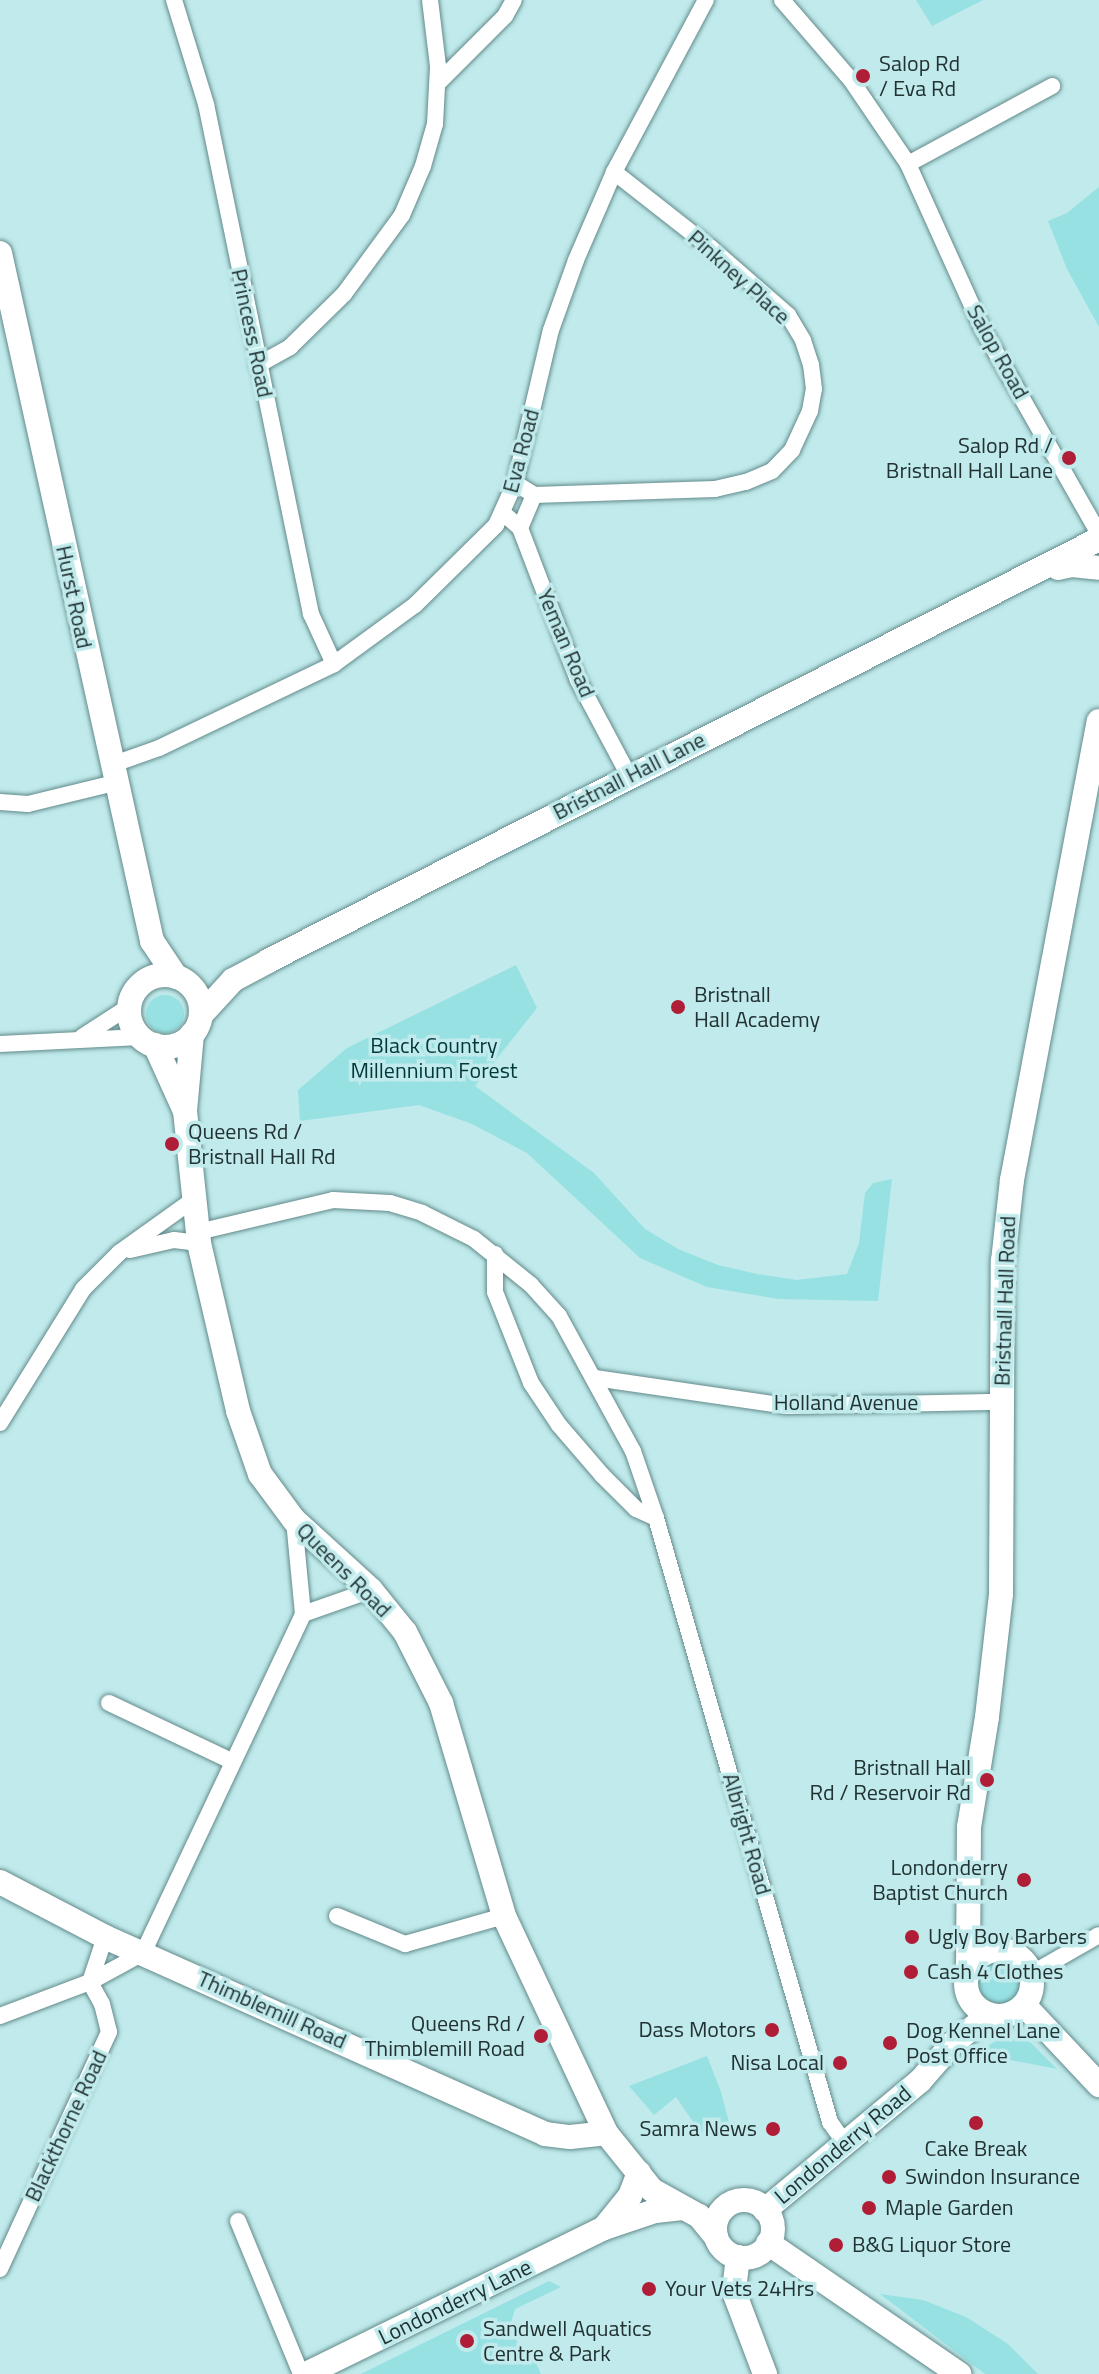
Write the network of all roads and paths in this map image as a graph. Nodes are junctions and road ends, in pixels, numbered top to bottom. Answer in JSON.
{"nodes":[{"id":1,"x":174,"y":0,"type":"edge"},
{"id":2,"x":430,"y":0,"type":"edge"},
{"id":3,"x":514,"y":0,"type":"edge"},
{"id":4,"x":706,"y":0,"type":"edge"},
{"id":5,"x":782,"y":0,"type":"edge"},
{"id":6,"x":438,"y":83,"type":"junction"},
{"id":7,"x":1052,"y":86,"type":"dead end"},
{"id":8,"x":908,"y":164,"type":"junction"},
{"id":9,"x":614,"y":172,"type":"junction"},
{"id":10,"x":0,"y":253,"type":"edge"},
{"id":11,"x":258,"y":365,"type":"junction"},
{"id":12,"x":515,"y":483,"type":"junction"},
{"id":13,"x":534,"y":495,"type":"junction"},
{"id":14,"x":503,"y":513,"type":"junction"},
{"id":15,"x":520,"y":528,"type":"junction"},
{"id":16,"x":1098,"y":546,"type":"edge"},
{"id":17,"x":334,"y":664,"type":"junction"},
{"id":18,"x":1099,"y":721,"type":"edge"},
{"id":19,"x":112,"y":774,"type":"junction"},
{"id":20,"x":629,"y":776,"type":"junction"},
{"id":21,"x":0,"y":802,"type":"edge"},
{"id":22,"x":152,"y":941,"type":"junction"},
{"id":23,"x":233,"y":980,"type":"junction"},
{"id":24,"x":183,"y":981,"type":"junction"},
{"id":25,"x":134,"y":996,"type":"junction"},
{"id":26,"x":196,"y":1024,"type":"junction"},
{"id":27,"x":77,"y":1039,"type":"junction"},
{"id":28,"x":148,"y":1041,"type":"junction"},
{"id":29,"x":0,"y":1044,"type":"edge"},
{"id":30,"x":185,"y":1111,"type":"junction"},
{"id":31,"x":193,"y":1200,"type":"junction"},
{"id":32,"x":198,"y":1237,"type":"junction"},
{"id":33,"x":120,"y":1252,"type":"junction"},
{"id":34,"x":495,"y":1254,"type":"junction"},
{"id":35,"x":595,"y":1378,"type":"junction"},
{"id":36,"x":1002,"y":1402,"type":"junction"},
{"id":37,"x":0,"y":1423,"type":"edge"},
{"id":38,"x":656,"y":1518,"type":"junction"},
{"id":39,"x":294,"y":1520,"type":"junction"},
{"id":40,"x":371,"y":1590,"type":"junction"},
{"id":41,"x":303,"y":1614,"type":"junction"},
{"id":42,"x":109,"y":1703,"type":"dead end"},
{"id":43,"x":231,"y":1761,"type":"junction"},
{"id":44,"x":0,"y":1882,"type":"edge"},
{"id":45,"x":968,"y":1886,"type":"junction"},
{"id":46,"x":337,"y":1916,"type":"dead end"},
{"id":47,"x":504,"y":1916,"type":"junction"},
{"id":48,"x":1099,"y":1935,"type":"edge"},
{"id":49,"x":105,"y":1937,"type":"junction"},
{"id":50,"x":995,"y":1950,"type":"junction"},
{"id":51,"x":143,"y":1953,"type":"junction"},
{"id":52,"x":967,"y":1974,"type":"junction"},
{"id":53,"x":1031,"y":1974,"type":"junction"},
{"id":54,"x":90,"y":1982,"type":"junction"},
{"id":55,"x":1024,"y":2005,"type":"junction"},
{"id":56,"x":989,"y":2015,"type":"junction"},
{"id":57,"x":0,"y":2016,"type":"edge"},
{"id":58,"x":953,"y":2043,"type":"junction"},
{"id":59,"x":1099,"y":2085,"type":"edge"},
{"id":60,"x":591,"y":2104,"type":"junction"},
{"id":61,"x":606,"y":2133,"type":"junction"},
{"id":62,"x":545,"y":2134,"type":"junction"},
{"id":63,"x":846,"y":2145,"type":"junction"},
{"id":64,"x":639,"y":2173,"type":"junction"},
{"id":65,"x":728,"y":2205,"type":"junction"},
{"id":66,"x":683,"y":2208,"type":"junction"},
{"id":67,"x":765,"y":2210,"type":"junction"},
{"id":68,"x":238,"y":2221,"type":"dead end"},
{"id":69,"x":604,"y":2228,"type":"junction"},
{"id":70,"x":716,"y":2237,"type":"junction"},
{"id":71,"x":768,"y":2243,"type":"junction"},
{"id":72,"x":738,"y":2257,"type":"junction"},
{"id":73,"x":0,"y":2269,"type":"edge"},
{"id":74,"x":956,"y":2373,"type":"edge"},
{"id":75,"x":303,"y":2374,"type":"edge"},
{"id":76,"x":765,"y":2374,"type":"edge"}],
"edges":[{"from":1,"to":11,"type":"street","name":"Princess Road"},
{"from":2,"to":6,"type":"street"},
{"from":3,"to":6,"type":"street"},
{"from":4,"to":9,"type":"street","name":"Eva Road"},
{"from":5,"to":8,"type":"street","name":"Salop Road"},
{"from":6,"to":11,"type":"street"},
{"from":7,"to":8,"type":"street"},
{"from":8,"to":16,"type":"street","name":"Salop Road"},
{"from":9,"to":12,"type":"street","name":"Eva Road"},
{"from":9,"to":13,"type":"street","name":"Pinkney Place"},
{"from":10,"to":19,"type":"street","name":"Hurst Road"},
{"from":11,"to":17,"type":"street","name":"Princess Road"},
{"from":12,"to":13,"type":"street"},
{"from":12,"to":14,"type":"street","name":"Eva Road"},
{"from":13,"to":15,"type":"street"},
{"from":14,"to":15,"type":"street","name":"Yeman Road"},
{"from":14,"to":17,"type":"street","name":"Eva Road"},
{"from":15,"to":20,"type":"street","name":"Yeman Road"},
{"from":16,"to":20,"type":"street","name":"Bristnall Hall Lane"},
{"from":17,"to":19,"type":"street","name":"Eva Road"},
{"from":18,"to":36,"type":"street","name":"Bristnall Hall Road"},
{"from":19,"to":21,"type":"street","name":"Eva Road"},
{"from":19,"to":22,"type":"street","name":"Hurst Road"},
{"from":20,"to":23,"type":"street","name":"Bristnall Hall Lane"},
{"from":22,"to":24,"type":"street","name":"Hurst Road"},
{"from":22,"to":25,"type":"street"},
{"from":23,"to":24,"type":"street","name":"Bristnall Hall Lane"},
{"from":23,"to":26,"type":"street","name":"Bristnall Hall Lane"},
{"from":24,"to":25,"type":"street"},
{"from":24,"to":26,"type":"street"},
{"from":25,"to":27,"type":"street"},
{"from":25,"to":28,"type":"street"},
{"from":26,"to":28,"type":"street"},
{"from":26,"to":30,"type":"street","name":"Queens Road"},
{"from":27,"to":28,"type":"street"},
{"from":27,"to":29,"type":"street"},
{"from":28,"to":30,"type":"street","name":"Queens Road"},
{"from":30,"to":31,"type":"street","name":"Queens Road"},
{"from":31,"to":32,"type":"street","name":"Queens Road"},
{"from":31,"to":33,"type":"street"},
{"from":32,"to":33,"type":"street","name":"Albright Road"},
{"from":32,"to":34,"type":"street","name":"Albright Road"},
{"from":32,"to":39,"type":"street","name":"Queens Road"},
{"from":33,"to":37,"type":"street"},
{"from":34,"to":35,"type":"street","name":"Albright Road"},
{"from":34,"to":38,"type":"street"},
{"from":35,"to":36,"type":"street","name":"Holland Avenue"},
{"from":35,"to":38,"type":"street","name":"Albright Road"},
{"from":36,"to":45,"type":"street","name":"Bristnall Hall Road"},
{"from":38,"to":63,"type":"street","name":"Albright Road"},
{"from":39,"to":40,"type":"street","name":"Queens Road"},
{"from":39,"to":41,"type":"street"},
{"from":40,"to":41,"type":"street"},
{"from":40,"to":47,"type":"street","name":"Queens Road"},
{"from":41,"to":43,"type":"street"},
{"from":42,"to":43,"type":"street"},
{"from":43,"to":51,"type":"street"},
{"from":44,"to":49,"type":"street","name":"Thimblemill Road"},
{"from":45,"to":50,"type":"street","name":"Bristnall Hall Road"},
{"from":45,"to":52,"type":"street","name":"Bristnall Hall Road"},
{"from":46,"to":47,"type":"street"},
{"from":47,"to":60,"type":"street","name":"Queens Road"},
{"from":48,"to":53,"type":"street"},
{"from":49,"to":51,"type":"street","name":"Thimblemill Road"},
{"from":49,"to":54,"type":"street"},
{"from":50,"to":52,"type":"street"},
{"from":50,"to":53,"type":"street"},
{"from":51,"to":54,"type":"street"},
{"from":51,"to":62,"type":"street","name":"Thimblemill Road"},
{"from":52,"to":56,"type":"street"},
{"from":52,"to":58,"type":"street","name":"Londonderry Road"},
{"from":53,"to":55,"type":"street"},
{"from":54,"to":57,"type":"street"},
{"from":54,"to":73,"type":"street","name":"Blackthorne Road"},
{"from":55,"to":56,"type":"street"},
{"from":55,"to":59,"type":"street"},
{"from":56,"to":58,"type":"street","name":"Londonderry Road"},
{"from":58,"to":63,"type":"street","name":"Londonderry Road"},
{"from":60,"to":61,"type":"street"},
{"from":60,"to":62,"type":"street"},
{"from":61,"to":62,"type":"street","name":"Thimblemill Road"},
{"from":61,"to":64,"type":"street"},
{"from":63,"to":67,"type":"street","name":"Londonderry Road"},
{"from":64,"to":65,"type":"street"},
{"from":64,"to":66,"type":"street"},
{"from":64,"to":69,"type":"street","name":"Londonderry Lane"},
{"from":65,"to":67,"type":"street"},
{"from":65,"to":70,"type":"street"},
{"from":66,"to":69,"type":"street","name":"Londonderry Lane"},
{"from":66,"to":70,"type":"street"},
{"from":67,"to":71,"type":"street"},
{"from":68,"to":75,"type":"street","name":"Londonderry Lane"},
{"from":69,"to":75,"type":"street","name":"Londonderry Lane"},
{"from":70,"to":72,"type":"street"},
{"from":71,"to":72,"type":"street"},
{"from":71,"to":74,"type":"street"},
{"from":72,"to":76,"type":"street"}]}
